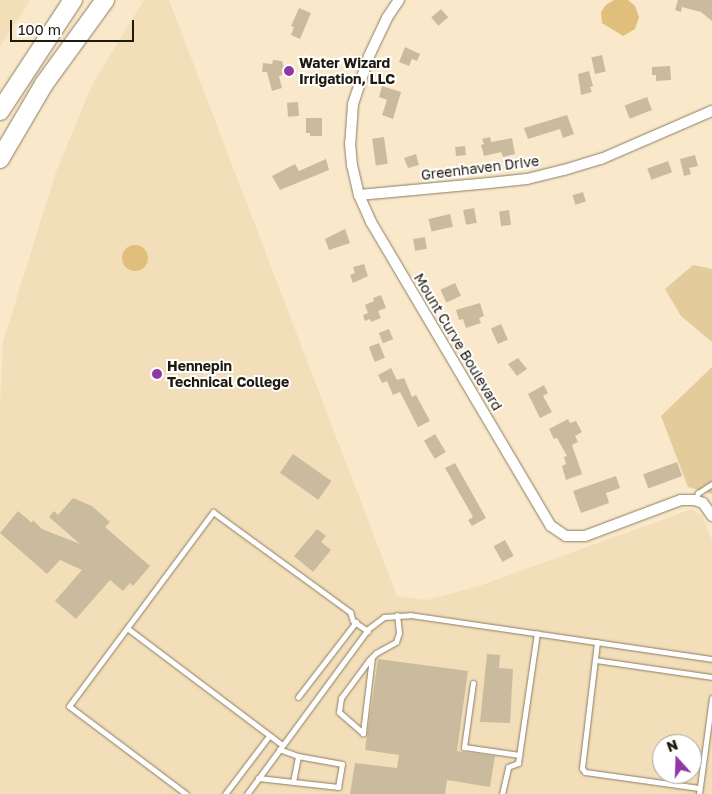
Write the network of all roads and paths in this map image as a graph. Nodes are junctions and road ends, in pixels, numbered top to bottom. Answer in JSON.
{"nodes":[{"id":1,"x":73,"y":0,"type":"edge"},
{"id":2,"x":104,"y":0,"type":"edge"},
{"id":3,"x":399,"y":0,"type":"edge"},
{"id":4,"x":0,"y":111,"type":"edge"},
{"id":5,"x":712,"y":111,"type":"edge"},
{"id":6,"x":0,"y":159,"type":"edge"},
{"id":7,"x":359,"y":195,"type":"junction"},
{"id":8,"x":712,"y":484,"type":"edge"},
{"id":9,"x":694,"y":500,"type":"junction"},
{"id":10,"x":712,"y":516,"type":"edge"},
{"id":11,"x":396,"y":615,"type":"junction"},
{"id":12,"x":356,"y":622,"type":"junction"},
{"id":13,"x":127,"y":628,"type":"junction"},
{"id":14,"x":368,"y":631,"type":"junction"},
{"id":15,"x":537,"y":633,"type":"junction"},
{"id":16,"x":597,"y":642,"type":"junction"},
{"id":17,"x":372,"y":657,"type":"junction"},
{"id":18,"x":712,"y":659,"type":"edge"},
{"id":19,"x":594,"y":660,"type":"junction"},
{"id":20,"x":712,"y":677,"type":"edge"},
{"id":21,"x":473,"y":683,"type":"dead end"},
{"id":22,"x":298,"y":697,"type":"dead end"},
{"id":23,"x":712,"y":698,"type":"edge"},
{"id":24,"x":269,"y":736,"type":"junction"},
{"id":25,"x":280,"y":747,"type":"junction"},
{"id":26,"x":519,"y":755,"type":"junction"},
{"id":27,"x":298,"y":756,"type":"junction"},
{"id":28,"x":258,"y":778,"type":"junction"},
{"id":29,"x":293,"y":782,"type":"junction"},
{"id":30,"x":699,"y":791,"type":"edge"},
{"id":31,"x":186,"y":794,"type":"edge"},
{"id":32,"x":225,"y":794,"type":"edge"},
{"id":33,"x":246,"y":794,"type":"edge"},
{"id":34,"x":502,"y":794,"type":"edge"}],
"edges":[{"from":1,"to":4,"type":"highway"},
{"from":2,"to":6,"type":"highway"},
{"from":3,"to":7,"type":"street","name":"Mount Curve Boulevard"},
{"from":5,"to":7,"type":"street","name":"Greenhaven Drive"},
{"from":7,"to":9,"type":"street","name":"Mount Curve Boulevard"},
{"from":8,"to":9,"type":"lane"},
{"from":9,"to":10,"type":"street"},
{"from":11,"to":14,"type":"lane"},
{"from":11,"to":15,"type":"lane"},
{"from":11,"to":17,"type":"lane"},
{"from":12,"to":13,"type":"lane"},
{"from":12,"to":14,"type":"lane"},
{"from":12,"to":22,"type":"lane"},
{"from":13,"to":24,"type":"lane"},
{"from":13,"to":31,"type":"lane"},
{"from":14,"to":25,"type":"lane"},
{"from":15,"to":16,"type":"lane"},
{"from":15,"to":26,"type":"lane"},
{"from":16,"to":18,"type":"lane"},
{"from":16,"to":19,"type":"lane"},
{"from":17,"to":17,"type":"lane"},
{"from":19,"to":20,"type":"lane"},
{"from":19,"to":30,"type":"lane"},
{"from":21,"to":26,"type":"lane"},
{"from":23,"to":30,"type":"lane"},
{"from":24,"to":25,"type":"lane"},
{"from":24,"to":32,"type":"lane"},
{"from":25,"to":27,"type":"lane"},
{"from":25,"to":28,"type":"lane"},
{"from":26,"to":34,"type":"lane"},
{"from":27,"to":29,"type":"lane"},
{"from":27,"to":29,"type":"lane"},
{"from":28,"to":29,"type":"lane"},
{"from":28,"to":33,"type":"lane"}]}
